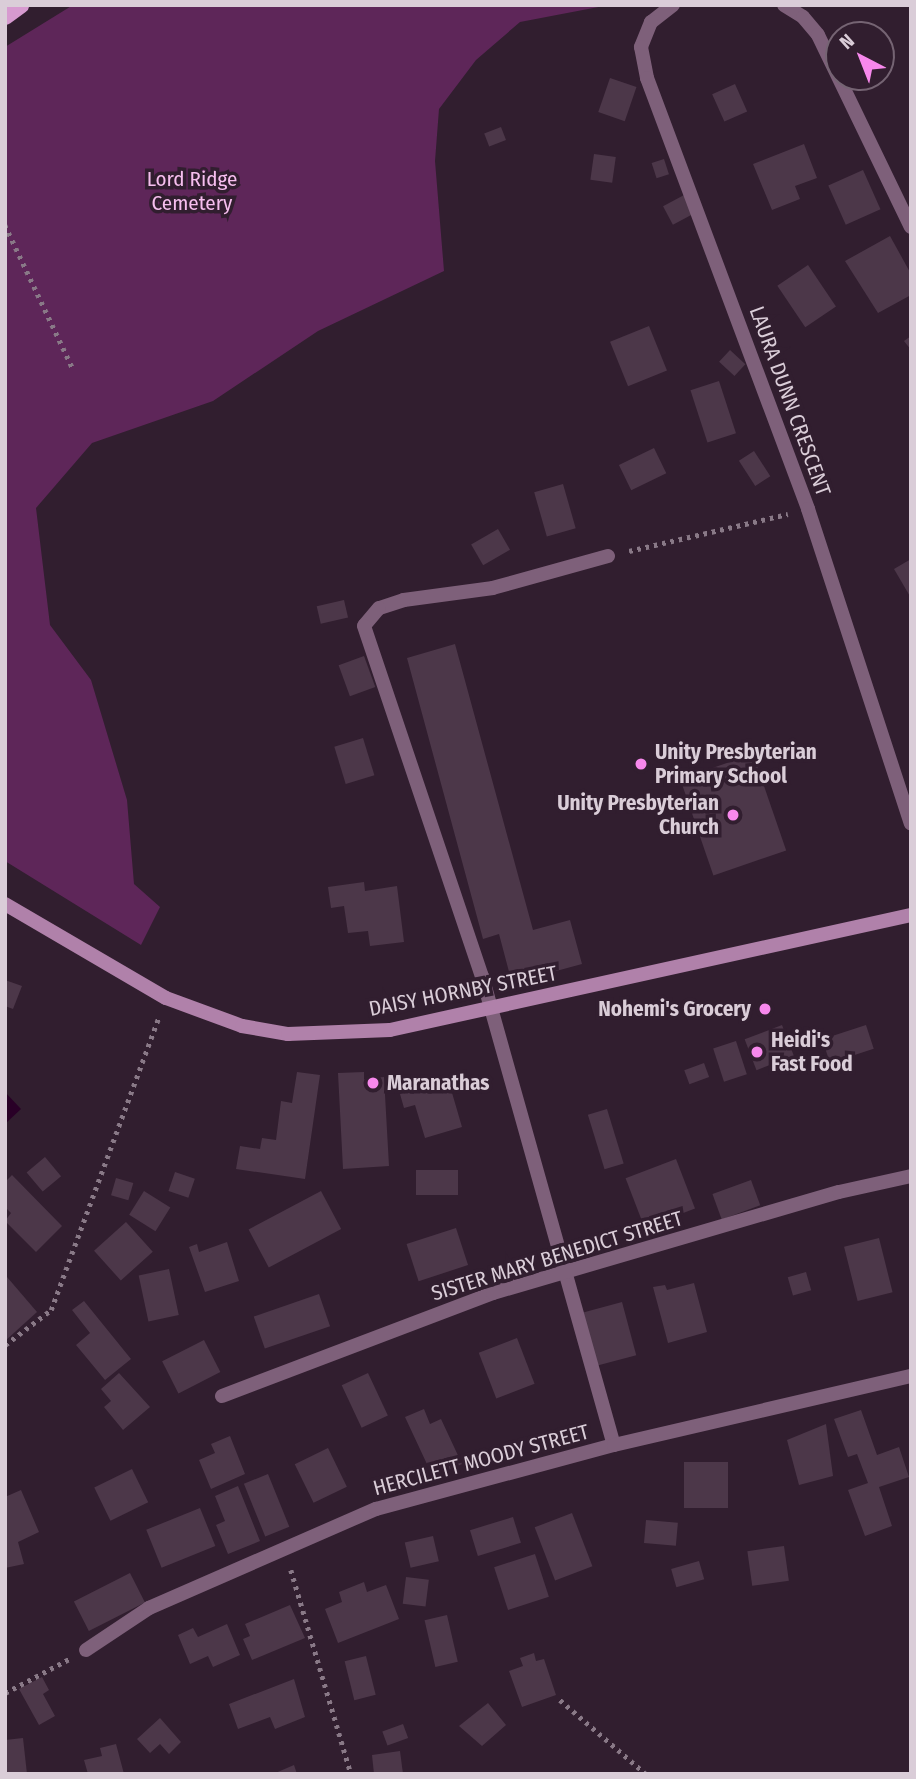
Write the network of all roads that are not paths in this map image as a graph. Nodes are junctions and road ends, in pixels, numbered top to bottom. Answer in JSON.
{"nodes":[{"id":1,"x":673,"y":5,"type":"edge"},
{"id":2,"x":784,"y":5,"type":"edge"},
{"id":3,"x":911,"y":227,"type":"edge"},
{"id":4,"x":608,"y":556,"type":"road end"},
{"id":5,"x":911,"y":824,"type":"edge"},
{"id":6,"x":5,"y":904,"type":"edge"},
{"id":7,"x":911,"y":915,"type":"edge"},
{"id":8,"x":489,"y":1008,"type":"junction"},
{"id":9,"x":911,"y":1176,"type":"edge"},
{"id":10,"x":568,"y":1273,"type":"junction"},
{"id":11,"x":911,"y":1376,"type":"edge"},
{"id":12,"x":222,"y":1395,"type":"dead end"},
{"id":13,"x":614,"y":1445,"type":"junction"},
{"id":14,"x":86,"y":1650,"type":"road end"}],
"edges":[{"from":1,"to":5,"type":"street","name":"LAURA DUNN CRESCENT"},
{"from":2,"to":3,"type":"street"},
{"from":4,"to":8,"type":"street"},
{"from":6,"to":8,"type":"street","name":"DAISY HORNBY STREET"},
{"from":7,"to":8,"type":"street","name":"DAISY HORNBY STREET"},
{"from":8,"to":10,"type":"street"},
{"from":9,"to":10,"type":"street","name":"SISTER MARY BENEDICT STREET"},
{"from":10,"to":12,"type":"street","name":"SISTER MARY BENEDICT STREET"},
{"from":10,"to":13,"type":"street"},
{"from":11,"to":13,"type":"street","name":"HERCILETT MOODY STREET"},
{"from":13,"to":14,"type":"street","name":"HERCILETT MOODY STREET"}]}
